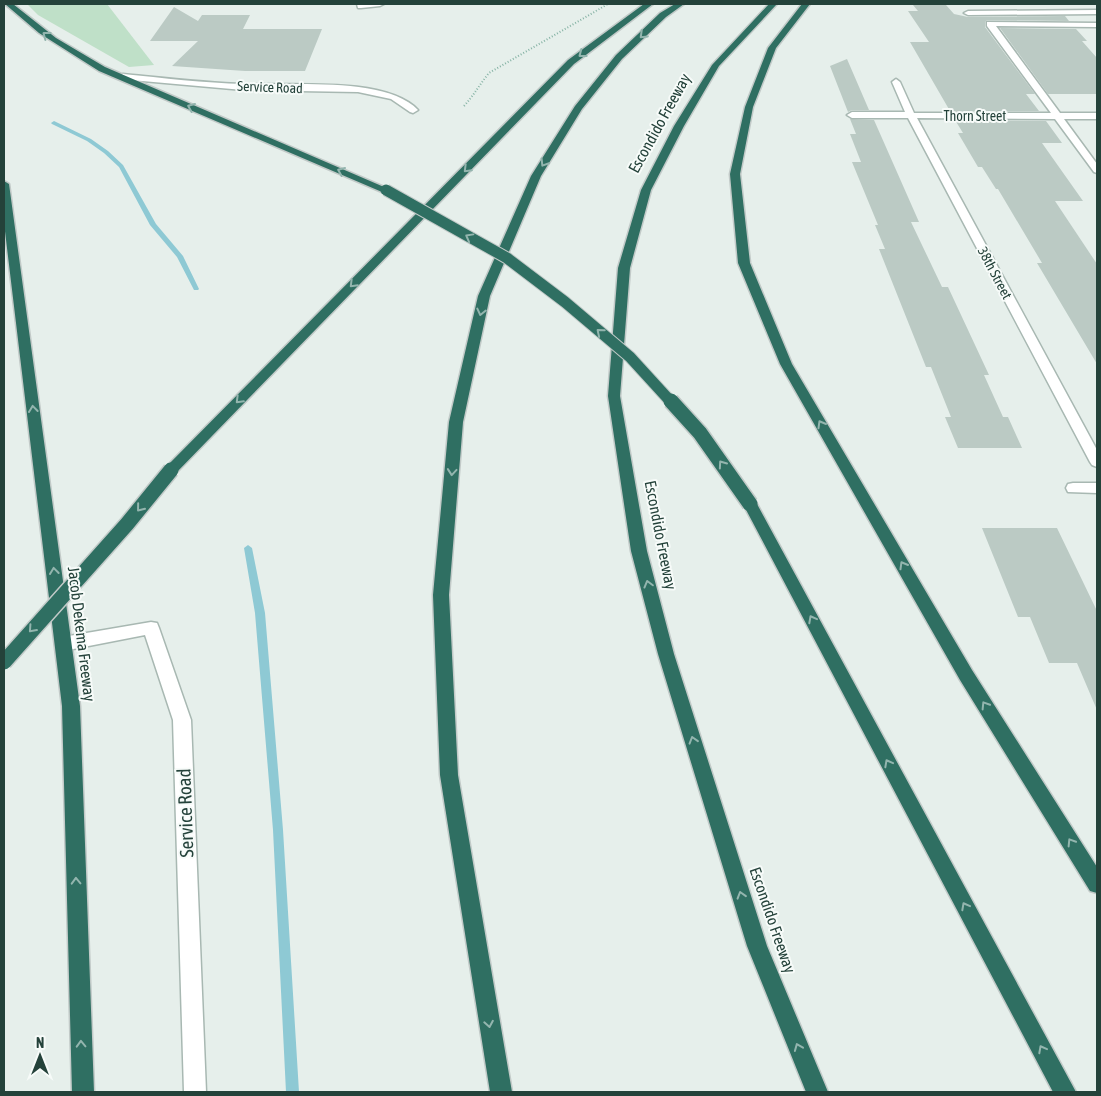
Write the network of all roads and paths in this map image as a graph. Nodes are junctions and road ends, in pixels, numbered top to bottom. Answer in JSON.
{"nodes":[{"id":1,"x":9,"y":4,"type":"edge"},
{"id":2,"x":380,"y":4,"type":"edge"},
{"id":3,"x":608,"y":4,"type":"edge"},
{"id":4,"x":649,"y":4,"type":"edge"},
{"id":5,"x":680,"y":4,"type":"edge"},
{"id":6,"x":773,"y":4,"type":"edge"},
{"id":7,"x":806,"y":4,"type":"edge"},
{"id":8,"x":361,"y":5,"type":"edge"},
{"id":9,"x":1097,"y":12,"type":"edge"},
{"id":10,"x":968,"y":13,"type":"dead end"},
{"id":11,"x":1097,"y":25,"type":"edge"},
{"id":12,"x":123,"y":77,"type":"junction"},
{"id":13,"x":896,"y":82,"type":"dead end"},
{"id":14,"x":464,"y":106,"type":"dead end"},
{"id":15,"x":413,"y":110,"type":"dead end"},
{"id":16,"x":852,"y":115,"type":"dead end"},
{"id":17,"x":910,"y":115,"type":"junction"},
{"id":18,"x":1057,"y":116,"type":"junction"},
{"id":19,"x":1097,"y":116,"type":"edge"},
{"id":20,"x":1097,"y":170,"type":"edge"},
{"id":21,"x":4,"y":184,"type":"edge"},
{"id":22,"x":1097,"y":462,"type":"edge"},
{"id":23,"x":1073,"y":488,"type":"dead end"},
{"id":24,"x":1097,"y":488,"type":"edge"},
{"id":25,"x":63,"y":644,"type":"junction"},
{"id":26,"x":4,"y":662,"type":"edge"},
{"id":27,"x":1097,"y":884,"type":"edge"},
{"id":28,"x":83,"y":1092,"type":"edge"},
{"id":29,"x":195,"y":1092,"type":"edge"},
{"id":30,"x":501,"y":1092,"type":"edge"},
{"id":31,"x":817,"y":1092,"type":"edge"},
{"id":32,"x":1065,"y":1092,"type":"edge"}],
"edges":[{"from":12,"to":1,"type":"highway","one_way":true},
{"from":2,"to":8,"type":"street"},
{"from":3,"to":14,"type":"path"},
{"from":4,"to":26,"type":"highway","one_way":true,"bridge":true},
{"from":5,"to":30,"type":"highway","one_way":true},
{"from":31,"to":6,"type":"highway","name":"Escondido Freeway","one_way":true},
{"from":27,"to":7,"type":"highway","one_way":true},
{"from":9,"to":10,"type":"street"},
{"from":11,"to":18,"type":"street"},
{"from":12,"to":15,"type":"street","name":"Service Road"},
{"from":32,"to":12,"type":"highway","one_way":true,"bridge":true},
{"from":13,"to":17,"type":"street","name":"38th Street"},
{"from":16,"to":17,"type":"street","name":"Thorn Street"},
{"from":17,"to":18,"type":"street","name":"Thorn Street"},
{"from":17,"to":22,"type":"street","name":"38th Street"},
{"from":18,"to":19,"type":"street","name":"Thorn Street"},
{"from":18,"to":20,"type":"street"},
{"from":25,"to":21,"type":"highway","name":"Jacob Dekema Freeway","one_way":true},
{"from":23,"to":24,"type":"street"},
{"from":28,"to":25,"type":"highway","name":"Jacob Dekema Freeway","one_way":true},
{"from":25,"to":29,"type":"street","name":"Service Road"}]}
